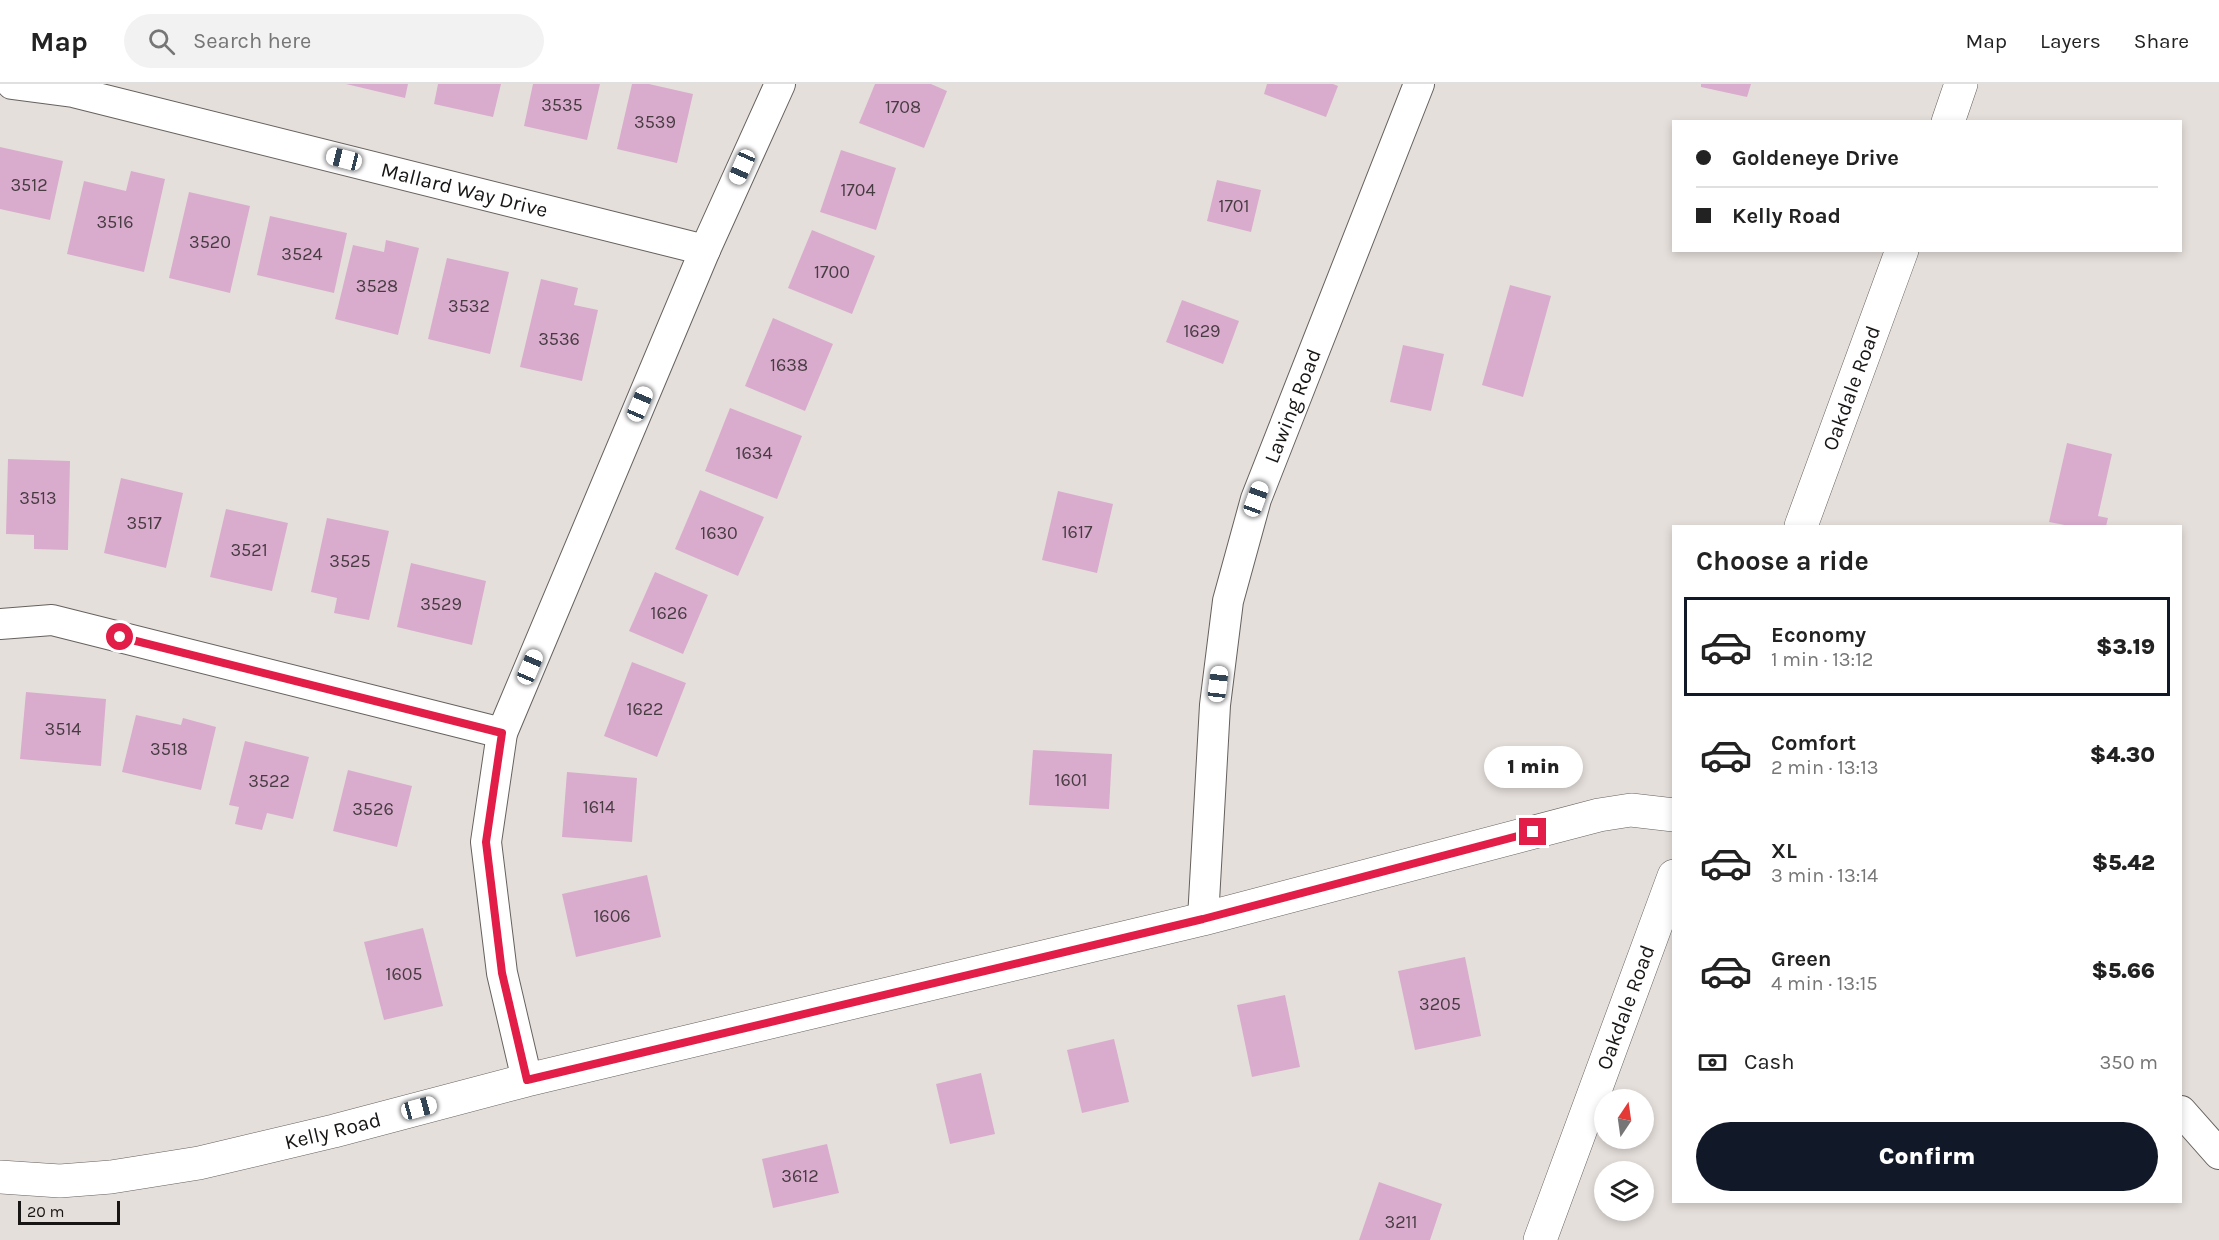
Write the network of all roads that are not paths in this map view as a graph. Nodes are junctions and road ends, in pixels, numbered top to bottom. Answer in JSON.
{"nodes":[{"id":1,"x":12,"y":84,"type":"edge"},
{"id":2,"x":780,"y":84,"type":"edge"},
{"id":3,"x":1419,"y":84,"type":"edge"},
{"id":4,"x":1961,"y":84,"type":"edge"},
{"id":5,"x":1949,"y":120,"type":"edge"},
{"id":6,"x":705,"y":250,"type":"junction"},
{"id":7,"x":1901,"y":252,"type":"edge"},
{"id":8,"x":1802,"y":525,"type":"edge"},
{"id":9,"x":0,"y":624,"type":"edge"},
{"id":10,"x":502,"y":733,"type":"junction"},
{"id":11,"x":1672,"y":815,"type":"edge"},
{"id":12,"x":1672,"y":881,"type":"edge"},
{"id":13,"x":1203,"y":919,"type":"junction"},
{"id":14,"x":527,"y":1080,"type":"junction"},
{"id":15,"x":2182,"y":1113,"type":"edge"},
{"id":16,"x":2219,"y":1154,"type":"edge"},
{"id":17,"x":0,"y":1177,"type":"edge"},
{"id":18,"x":1540,"y":1240,"type":"edge"}],
"edges":[{"from":1,"to":6,"type":"street","name":"Mallard Way Drive"},
{"from":2,"to":6,"type":"street"},
{"from":3,"to":13,"type":"street","name":"Lawing Road"},
{"from":4,"to":5,"type":"street"},
{"from":6,"to":10,"type":"street"},
{"from":7,"to":8,"type":"street","name":"Oakdale Road"},
{"from":9,"to":10,"type":"street"},
{"from":10,"to":14,"type":"street"},
{"from":11,"to":13,"type":"street","name":"Kelly Road"},
{"from":12,"to":18,"type":"street","name":"Oakdale Road"},
{"from":13,"to":14,"type":"street","name":"Kelly Road"},
{"from":14,"to":17,"type":"street","name":"Kelly Road"},
{"from":15,"to":16,"type":"street"}]}
